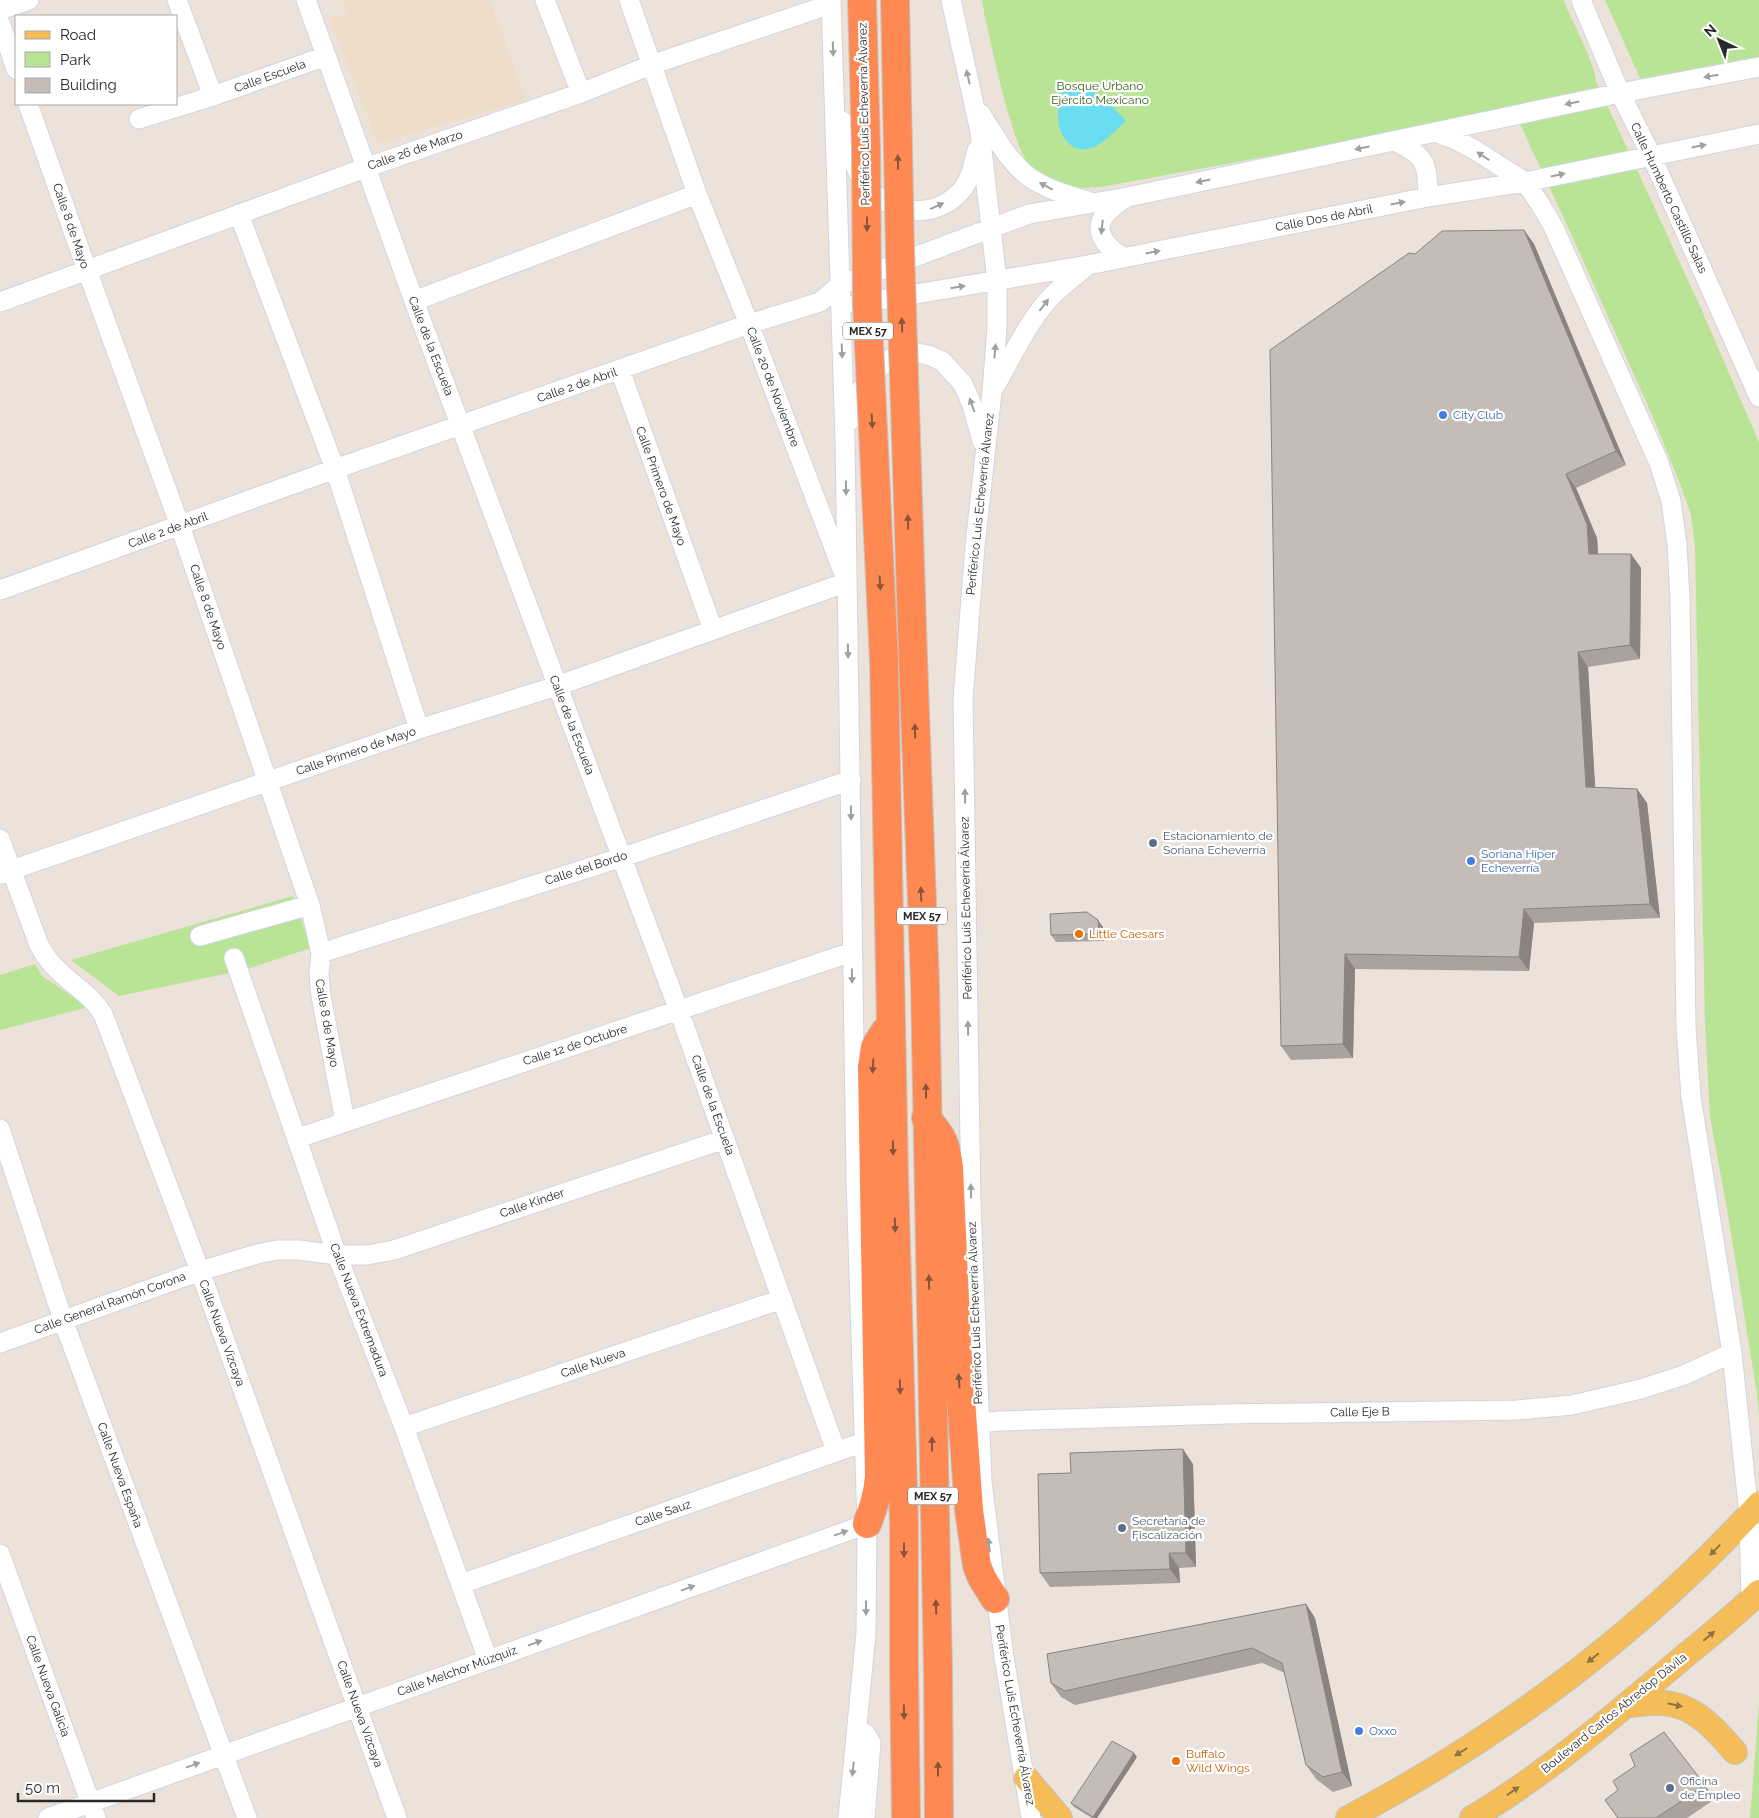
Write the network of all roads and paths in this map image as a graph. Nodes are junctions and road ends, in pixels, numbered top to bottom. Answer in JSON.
{"nodes":[{"id":1,"x":29,"y":0,"type":"edge"},
{"id":2,"x":177,"y":0,"type":"edge"},
{"id":3,"x":306,"y":0,"type":"edge"},
{"id":4,"x":545,"y":0,"type":"edge"},
{"id":5,"x":629,"y":0,"type":"edge"},
{"id":6,"x":862,"y":0,"type":"edge"},
{"id":7,"x":896,"y":0,"type":"edge"},
{"id":8,"x":950,"y":0,"type":"edge"},
{"id":9,"x":1580,"y":0,"type":"edge"},
{"id":10,"x":831,"y":2,"type":"edge"},
{"id":11,"x":0,"y":10,"type":"edge"},
{"id":12,"x":0,"y":22,"type":"edge"},
{"id":13,"x":326,"y":56,"type":"junction"},
{"id":14,"x":15,"y":66,"type":"edge"},
{"id":15,"x":651,"y":66,"type":"junction"},
{"id":16,"x":1759,"y":67,"type":"edge"},
{"id":17,"x":581,"y":92,"type":"junction"},
{"id":18,"x":1620,"y":93,"type":"junction"},
{"id":19,"x":213,"y":96,"type":"junction"},
{"id":20,"x":835,"y":101,"type":"junction"},
{"id":21,"x":974,"y":103,"type":"junction"},
{"id":22,"x":28,"y":105,"type":"edge"},
{"id":23,"x":139,"y":120,"type":"dead end"},
{"id":24,"x":980,"y":132,"type":"junction"},
{"id":25,"x":1435,"y":132,"type":"junction"},
{"id":26,"x":1759,"y":134,"type":"edge"},
{"id":27,"x":1395,"y":141,"type":"junction"},
{"id":28,"x":1651,"y":155,"type":"junction"},
{"id":29,"x":365,"y":168,"type":"junction"},
{"id":30,"x":1525,"y":182,"type":"junction"},
{"id":31,"x":697,"y":194,"type":"junction"},
{"id":32,"x":1128,"y":197,"type":"junction"},
{"id":33,"x":1428,"y":197,"type":"junction"},
{"id":34,"x":1092,"y":202,"type":"junction"},
{"id":35,"x":239,"y":214,"type":"junction"},
{"id":36,"x":990,"y":229,"type":"junction"},
{"id":37,"x":1124,"y":258,"type":"junction"},
{"id":38,"x":1088,"y":265,"type":"junction"},
{"id":39,"x":87,"y":270,"type":"junction"},
{"id":40,"x":997,"y":281,"type":"junction"},
{"id":41,"x":840,"y":285,"type":"junction"},
{"id":42,"x":414,"y":301,"type":"junction"},
{"id":43,"x":0,"y":302,"type":"edge"},
{"id":44,"x":820,"y":302,"type":"junction"},
{"id":45,"x":841,"y":307,"type":"junction"},
{"id":46,"x":749,"y":324,"type":"junction"},
{"id":47,"x":620,"y":370,"type":"junction"},
{"id":48,"x":992,"y":392,"type":"junction"},
{"id":49,"x":1759,"y":397,"type":"edge"},
{"id":50,"x":461,"y":426,"type":"junction"},
{"id":51,"x":845,"y":440,"type":"junction"},
{"id":52,"x":985,"y":451,"type":"junction"},
{"id":53,"x":335,"y":469,"type":"junction"},
{"id":54,"x":180,"y":526,"type":"junction"},
{"id":55,"x":847,"y":582,"type":"junction"},
{"id":56,"x":0,"y":590,"type":"edge"},
{"id":57,"x":713,"y":630,"type":"junction"},
{"id":58,"x":557,"y":686,"type":"junction"},
{"id":59,"x":419,"y":729,"type":"junction"},
{"id":60,"x":851,"y":780,"type":"junction"},
{"id":61,"x":268,"y":782,"type":"junction"},
{"id":62,"x":0,"y":839,"type":"edge"},
{"id":63,"x":623,"y":857,"type":"junction"},
{"id":64,"x":5,"y":872,"type":"edge"},
{"id":65,"x":310,"y":905,"type":"junction"},
{"id":66,"x":200,"y":936,"type":"dead end"},
{"id":67,"x":852,"y":952,"type":"junction"},
{"id":68,"x":321,"y":953,"type":"junction"},
{"id":69,"x":234,"y":958,"type":"dead end"},
{"id":70,"x":679,"y":1010,"type":"junction"},
{"id":71,"x":891,"y":1023,"type":"junction"},
{"id":72,"x":926,"y":1118,"type":"junction"},
{"id":73,"x":345,"y":1121,"type":"junction"},
{"id":74,"x":0,"y":1129,"type":"edge"},
{"id":75,"x":298,"y":1138,"type":"junction"},
{"id":76,"x":725,"y":1138,"type":"junction"},
{"id":77,"x":337,"y":1255,"type":"junction"},
{"id":78,"x":200,"y":1271,"type":"junction"},
{"id":79,"x":782,"y":1299,"type":"junction"},
{"id":80,"x":63,"y":1320,"type":"junction"},
{"id":81,"x":0,"y":1343,"type":"edge"},
{"id":82,"x":1732,"y":1353,"type":"junction"},
{"id":83,"x":979,"y":1423,"type":"junction"},
{"id":84,"x":404,"y":1427,"type":"junction"},
{"id":85,"x":864,"y":1442,"type":"junction"},
{"id":86,"x":836,"y":1451,"type":"junction"},
{"id":87,"x":1754,"y":1510,"type":"edge"},
{"id":88,"x":866,"y":1524,"type":"junction"},
{"id":89,"x":0,"y":1554,"type":"edge"},
{"id":90,"x":461,"y":1584,"type":"junction"},
{"id":91,"x":1755,"y":1596,"type":"edge"},
{"id":92,"x":995,"y":1599,"type":"junction"},
{"id":93,"x":488,"y":1660,"type":"junction"},
{"id":94,"x":1626,"y":1705,"type":"junction"},
{"id":95,"x":358,"y":1706,"type":"junction"},
{"id":96,"x":858,"y":1729,"type":"junction"},
{"id":97,"x":1735,"y":1752,"type":"dead end"},
{"id":98,"x":224,"y":1754,"type":"junction"},
{"id":99,"x":1026,"y":1778,"type":"junction"},
{"id":100,"x":93,"y":1811,"type":"edge"},
{"id":101,"x":1029,"y":1814,"type":"edge"},
{"id":102,"x":48,"y":1818,"type":"edge"},
{"id":103,"x":247,"y":1818,"type":"edge"},
{"id":104,"x":397,"y":1818,"type":"edge"},
{"id":105,"x":848,"y":1818,"type":"edge"},
{"id":106,"x":865,"y":1818,"type":"edge"},
{"id":107,"x":906,"y":1818,"type":"edge"},
{"id":108,"x":939,"y":1818,"type":"edge"},
{"id":109,"x":1060,"y":1818,"type":"edge"},
{"id":110,"x":1348,"y":1818,"type":"edge"},
{"id":111,"x":1472,"y":1818,"type":"edge"}],
"edges":[{"from":1,"to":11,"type":"street"},
{"from":2,"to":19,"type":"street"},
{"from":3,"to":13,"type":"street","name":"Calle de la Escuela"},
{"from":4,"to":17,"type":"street"},
{"from":5,"to":15,"type":"street","name":"Calle 20 de Noviembre"},
{"from":6,"to":71,"type":"highway","name":"Periférico Luis Echeverría Álvarez","number":"MEX 57","one_way":true,"bridge":true},
{"from":72,"to":7,"type":"highway","number":"MEX 57","one_way":true,"bridge":true},
{"from":21,"to":8,"type":"street","name":"Periférico Luis Echeverría Álvarez","one_way":true},
{"from":9,"to":18,"type":"street","name":"Calle Humberto Castillo Salas"},
{"from":10,"to":15,"type":"street","name":"Calle 26 de Marzo"},
{"from":10,"to":20,"type":"street","one_way":true},
{"from":12,"to":14,"type":"street"},
{"from":13,"to":19,"type":"street","name":"Calle Escuela"},
{"from":13,"to":29,"type":"street","name":"Calle de la Escuela"},
{"from":15,"to":17,"type":"street","name":"Calle 26 de Marzo"},
{"from":15,"to":31,"type":"street","name":"Calle 20 de Noviembre"},
{"from":16,"to":18,"type":"street","one_way":true},
{"from":17,"to":29,"type":"street","name":"Calle 26 de Marzo"},
{"from":18,"to":25,"type":"street","one_way":true},
{"from":18,"to":28,"type":"street","name":"Calle Humberto Castillo Salas"},
{"from":19,"to":23,"type":"street","name":"Calle Escuela"},
{"from":20,"to":24,"type":"street","one_way":true},
{"from":20,"to":41,"type":"street"},
{"from":21,"to":24,"type":"street","name":"Periférico Luis Echeverría Álvarez"},
{"from":34,"to":21,"type":"street","one_way":true},
{"from":22,"to":39,"type":"street","name":"Calle 8 de Mayo"},
{"from":24,"to":36,"type":"street","name":"Periférico Luis Echeverría Álvarez"},
{"from":25,"to":27,"type":"street"},
{"from":30,"to":25,"type":"street","one_way":true},
{"from":28,"to":26,"type":"street","name":"Calle Dos de Abril","one_way":true},
{"from":27,"to":32,"type":"street","one_way":true},
{"from":27,"to":33,"type":"street"},
{"from":30,"to":28,"type":"street","name":"Calle Dos de Abril","one_way":true},
{"from":28,"to":49,"type":"street","name":"Calle Humberto Castillo Salas"},
{"from":29,"to":35,"type":"street","name":"Calle 26 de Marzo"},
{"from":29,"to":42,"type":"street","name":"Calle de la Escuela"},
{"from":30,"to":33,"type":"street","name":"Calle Dos de Abril"},
{"from":30,"to":82,"type":"street"},
{"from":31,"to":42,"type":"street"},
{"from":31,"to":46,"type":"street","name":"Calle 20 de Noviembre"},
{"from":32,"to":34,"type":"street"},
{"from":32,"to":37,"type":"street","one_way":true},
{"from":37,"to":33,"type":"street","name":"Calle Dos de Abril","one_way":true},
{"from":34,"to":36,"type":"street"},
{"from":35,"to":39,"type":"street","name":"Calle 26 de Marzo"},
{"from":35,"to":53,"type":"street"},
{"from":36,"to":40,"type":"street","name":"Periférico Luis Echeverría Álvarez"},
{"from":36,"to":41,"type":"street","name":"Calle 2 de Abril"},
{"from":37,"to":38,"type":"street","name":"Calle Dos de Abril"},
{"from":38,"to":40,"type":"street","name":"Calle Dos de Abril"},
{"from":48,"to":38,"type":"street","one_way":true},
{"from":39,"to":43,"type":"street","name":"Calle 26 de Marzo"},
{"from":39,"to":54,"type":"street","name":"Calle 8 de Mayo"},
{"from":45,"to":40,"type":"street","one_way":true},
{"from":48,"to":40,"type":"street","name":"Periférico Luis Echeverría Álvarez","one_way":true},
{"from":41,"to":44,"type":"street","name":"Calle 2 de Abril"},
{"from":41,"to":45,"type":"street"},
{"from":42,"to":50,"type":"street","name":"Calle de la Escuela"},
{"from":44,"to":45,"type":"street"},
{"from":44,"to":46,"type":"street","name":"Calle 2 de Abril"},
{"from":45,"to":51,"type":"street","one_way":true},
{"from":46,"to":47,"type":"street","name":"Calle 2 de Abril"},
{"from":46,"to":55,"type":"street","name":"Calle 20 de Noviembre"},
{"from":47,"to":50,"type":"street","name":"Calle 2 de Abril"},
{"from":47,"to":57,"type":"street","name":"Calle Primero de Mayo"},
{"from":48,"to":52,"type":"street","name":"Periférico Luis Echeverría Álvarez"},
{"from":50,"to":53,"type":"street","name":"Calle 2 de Abril"},
{"from":50,"to":58,"type":"street","name":"Calle de la Escuela"},
{"from":52,"to":51,"type":"street","one_way":true},
{"from":51,"to":55,"type":"street","one_way":true},
{"from":83,"to":52,"type":"street","name":"Periférico Luis Echeverría Álvarez","one_way":true},
{"from":53,"to":54,"type":"street","name":"Calle 2 de Abril"},
{"from":53,"to":59,"type":"street"},
{"from":54,"to":56,"type":"street","name":"Calle 2 de Abril"},
{"from":54,"to":61,"type":"street","name":"Calle 8 de Mayo"},
{"from":55,"to":57,"type":"street","name":"Calle Primero de Mayo"},
{"from":55,"to":60,"type":"street","one_way":true},
{"from":57,"to":58,"type":"street","name":"Calle Primero de Mayo"},
{"from":58,"to":59,"type":"street","name":"Calle Primero de Mayo"},
{"from":58,"to":63,"type":"street","name":"Calle de la Escuela"},
{"from":59,"to":61,"type":"street","name":"Calle Primero de Mayo"},
{"from":60,"to":63,"type":"street","name":"Calle del Bordo"},
{"from":60,"to":67,"type":"street","one_way":true},
{"from":61,"to":64,"type":"street","name":"Calle Primero de Mayo"},
{"from":61,"to":65,"type":"street","name":"Calle 8 de Mayo"},
{"from":62,"to":64,"type":"street","name":"Calle Nueva Vizcaya"},
{"from":63,"to":68,"type":"street","name":"Calle del Bordo"},
{"from":63,"to":70,"type":"street","name":"Calle de la Escuela"},
{"from":64,"to":78,"type":"street","name":"Calle Nueva Vizcaya"},
{"from":65,"to":66,"type":"street"},
{"from":65,"to":68,"type":"street","name":"Calle 8 de Mayo"},
{"from":67,"to":70,"type":"street","name":"Calle 12 de Octubre"},
{"from":67,"to":85,"type":"street","one_way":true},
{"from":68,"to":73,"type":"street","name":"Calle 8 de Mayo"},
{"from":69,"to":75,"type":"street","name":"Calle Nueva Extremadura"},
{"from":70,"to":73,"type":"street","name":"Calle 12 de Octubre"},
{"from":70,"to":76,"type":"street","name":"Calle de la Escuela"},
{"from":71,"to":88,"type":"highway","one_way":true},
{"from":71,"to":107,"type":"highway","name":"Periférico Luis Echeverría Álvarez","number":"MEX 57","one_way":true},
{"from":92,"to":72,"type":"highway","one_way":true},
{"from":108,"to":72,"type":"highway","number":"MEX 57","one_way":true},
{"from":73,"to":75,"type":"street","name":"Calle 12 de Octubre"},
{"from":74,"to":80,"type":"street","name":"Calle Nueva España"},
{"from":75,"to":77,"type":"street","name":"Calle Nueva Extremadura"},
{"from":76,"to":77,"type":"street","name":"Calle Kínder"},
{"from":76,"to":79,"type":"street","name":"Calle de la Escuela"},
{"from":77,"to":78,"type":"street","name":"Calle General Ramón Corona"},
{"from":77,"to":84,"type":"street","name":"Calle Nueva Extremadura"},
{"from":78,"to":80,"type":"street","name":"Calle General Ramón Corona"},
{"from":78,"to":95,"type":"street","name":"Calle Nueva Vizcaya"},
{"from":79,"to":84,"type":"street","name":"Calle Nueva"},
{"from":79,"to":86,"type":"street","name":"Calle de la Escuela"},
{"from":80,"to":81,"type":"street","name":"Calle General Ramón Corona"},
{"from":80,"to":98,"type":"street","name":"Calle Nueva España"},
{"from":82,"to":83,"type":"street","name":"Calle Eje B"},
{"from":82,"to":87,"type":"street"},
{"from":92,"to":83,"type":"street","name":"Periférico Luis Echeverría Álvarez","one_way":true},
{"from":84,"to":90,"type":"street","name":"Calle Nueva Extremadura"},
{"from":85,"to":86,"type":"street","name":"Calle Sauz"},
{"from":85,"to":88,"type":"street"},
{"from":86,"to":90,"type":"street","name":"Calle Sauz"},
{"from":87,"to":91,"type":"street"},
{"from":87,"to":110,"type":"main road","one_way":true},
{"from":93,"to":88,"type":"street","name":"Calle Melchor Múzquiz","one_way":true},
{"from":88,"to":96,"type":"street","one_way":true},
{"from":89,"to":100,"type":"street","name":"Calle Nueva Galicia"},
{"from":90,"to":93,"type":"street","name":"Calle Nueva Extremadura"},
{"from":94,"to":91,"type":"main road","name":"Boulevard Carlos Abredop Dávila","one_way":true},
{"from":92,"to":99,"type":"street","name":"Periférico Luis Echeverría Álvarez"},
{"from":93,"to":95,"type":"street","name":"Calle Melchor Múzquiz"},
{"from":94,"to":97,"type":"main road","one_way":true},
{"from":111,"to":94,"type":"main road","name":"Boulevard Carlos Abredop Dávila","one_way":true},
{"from":95,"to":98,"type":"street","name":"Calle Melchor Múzquiz"},
{"from":95,"to":104,"type":"street","name":"Calle Nueva Vizcaya"},
{"from":96,"to":105,"type":"street","one_way":true},
{"from":96,"to":106,"type":"street"},
{"from":100,"to":98,"type":"street","name":"Calle Melchor Múzquiz","one_way":true},
{"from":98,"to":103,"type":"street","name":"Calle Nueva España"},
{"from":99,"to":101,"type":"street","name":"Periférico Luis Echeverría Álvarez"},
{"from":99,"to":109,"type":"main road"},
{"from":100,"to":102,"type":"street","name":"Calle Melchor Múzquiz"}]}
